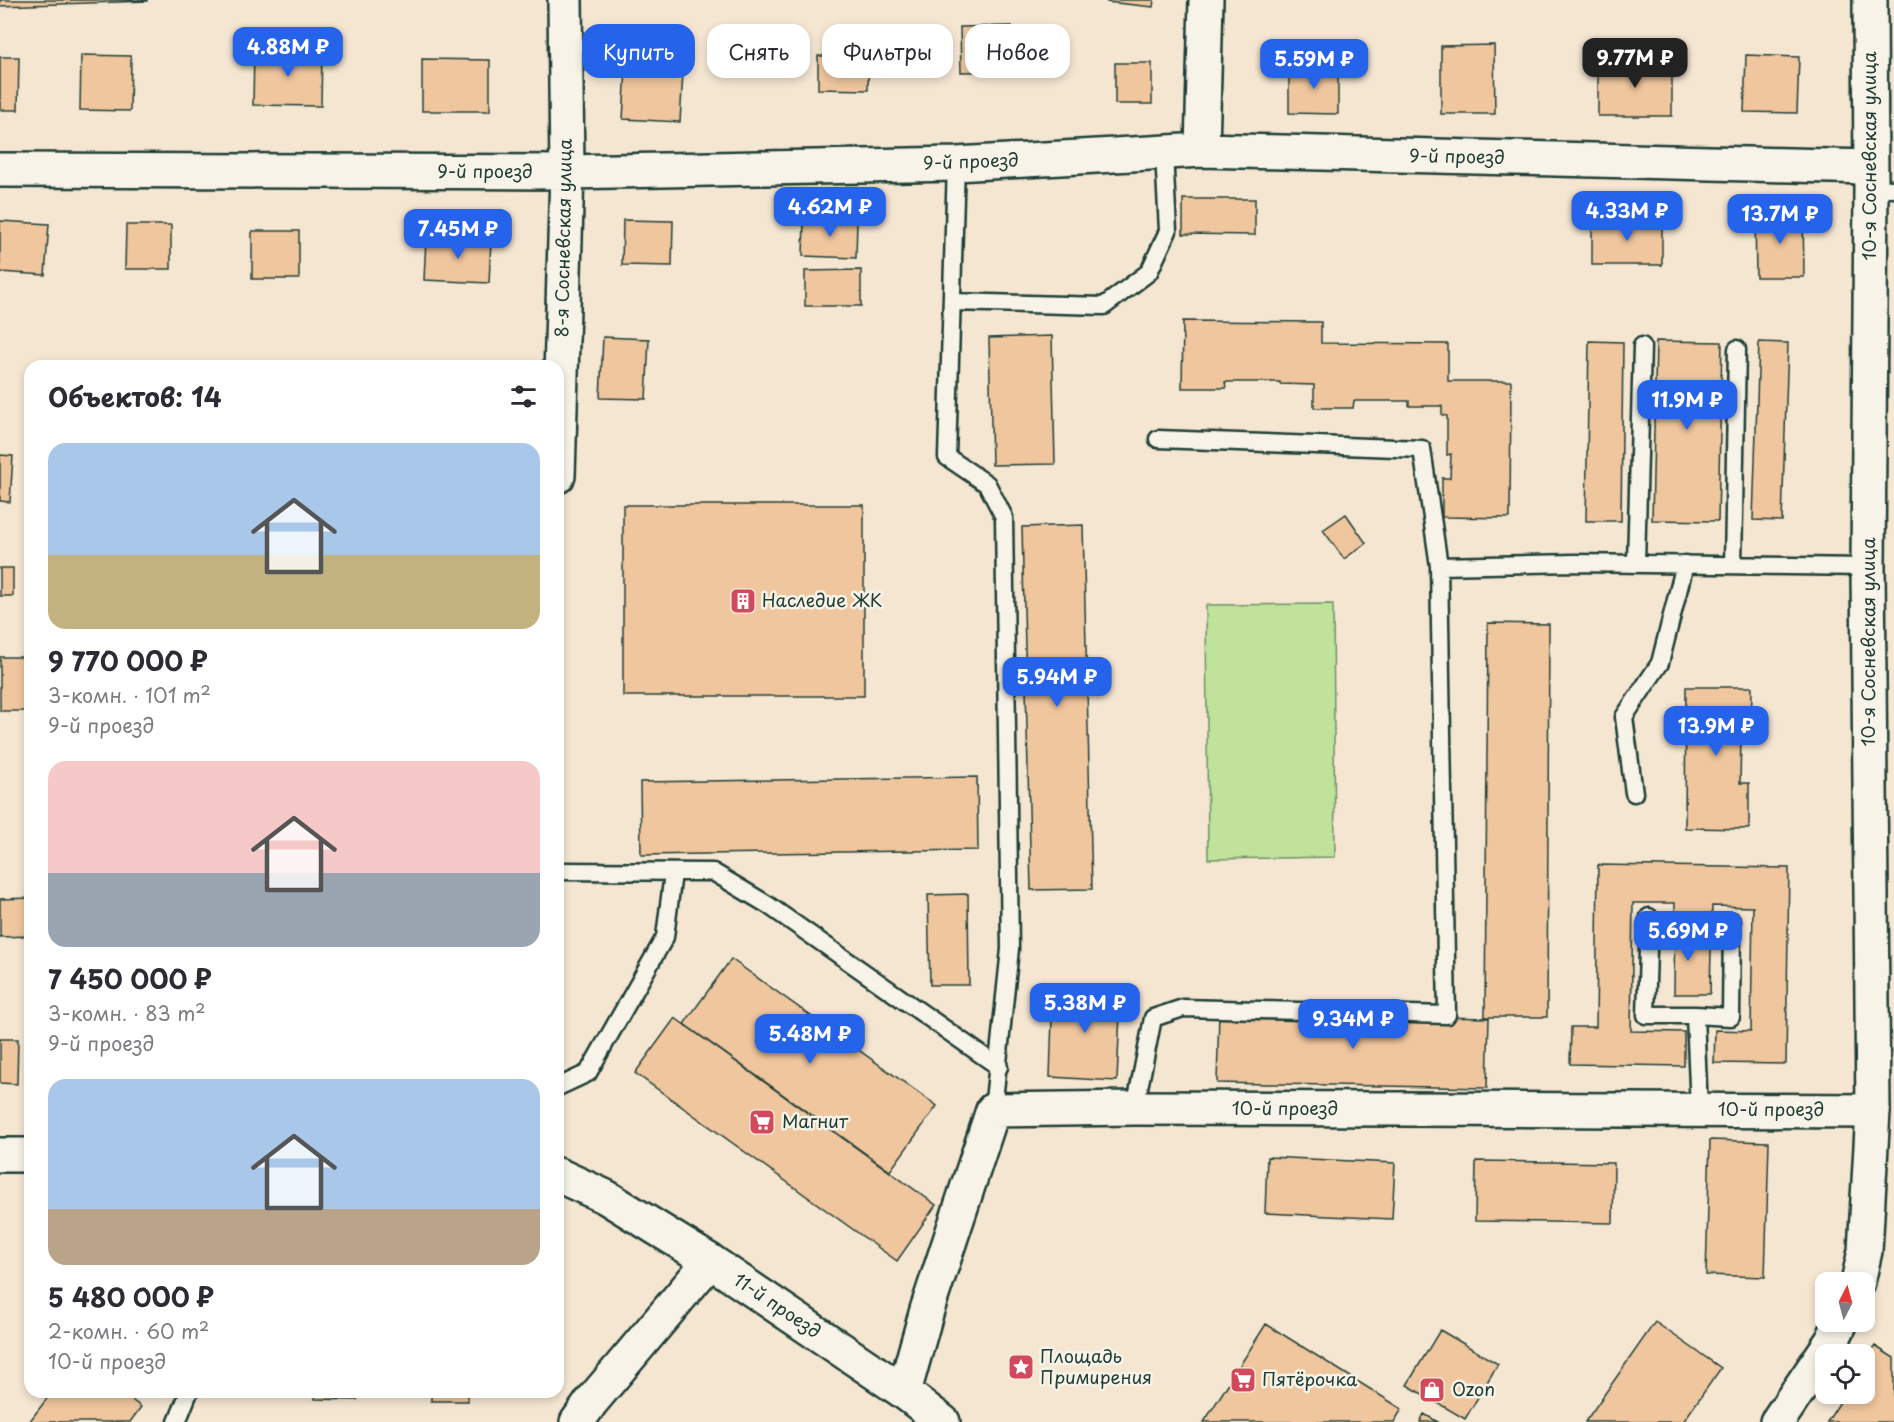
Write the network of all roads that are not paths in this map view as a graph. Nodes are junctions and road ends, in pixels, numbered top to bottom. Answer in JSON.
{"nodes":[{"id":1,"x":565,"y":0,"type":"edge"},
{"id":2,"x":1206,"y":0,"type":"edge"},
{"id":3,"x":1870,"y":0,"type":"edge"},
{"id":4,"x":1202,"y":150,"type":"junction"},
{"id":5,"x":1164,"y":152,"type":"junction"},
{"id":6,"x":956,"y":164,"type":"junction"},
{"id":7,"x":0,"y":170,"type":"edge"},
{"id":8,"x":567,"y":172,"type":"junction"},
{"id":9,"x":1878,"y":181,"type":"edge"},
{"id":10,"x":952,"y":302,"type":"junction"},
{"id":11,"x":1642,"y":346,"type":"dead end"},
{"id":12,"x":1737,"y":349,"type":"dead end"},
{"id":13,"x":561,"y":360,"type":"edge"},
{"id":14,"x":1158,"y":439,"type":"dead end"},
{"id":15,"x":1636,"y":563,"type":"junction"},
{"id":16,"x":1685,"y":564,"type":"junction"},
{"id":17,"x":1733,"y":564,"type":"junction"},
{"id":18,"x":1439,"y":566,"type":"junction"},
{"id":19,"x":1868,"y":567,"type":"junction"},
{"id":20,"x":1634,"y":793,"type":"dead end"},
{"id":21,"x":564,"y":871,"type":"edge"},
{"id":22,"x":673,"y":873,"type":"junction"},
{"id":23,"x":1649,"y":917,"type":"dead end"},
{"id":24,"x":1732,"y":921,"type":"dead end"},
{"id":25,"x":1695,"y":1015,"type":"junction"},
{"id":26,"x":999,"y":1067,"type":"junction"},
{"id":27,"x":564,"y":1084,"type":"edge"},
{"id":28,"x":1135,"y":1108,"type":"junction"},
{"id":29,"x":993,"y":1110,"type":"junction"},
{"id":30,"x":1699,"y":1110,"type":"junction"},
{"id":31,"x":1873,"y":1111,"type":"junction"},
{"id":32,"x":0,"y":1155,"type":"edge"},
{"id":33,"x":24,"y":1155,"type":"edge"},
{"id":34,"x":564,"y":1178,"type":"edge"},
{"id":35,"x":710,"y":1261,"type":"junction"},
{"id":36,"x":1860,"y":1272,"type":"edge"},
{"id":37,"x":1836,"y":1332,"type":"edge"},
{"id":38,"x":904,"y":1392,"type":"junction"},
{"id":39,"x":187,"y":1398,"type":"edge"},
{"id":40,"x":177,"y":1422,"type":"edge"},
{"id":41,"x":578,"y":1422,"type":"edge"},
{"id":42,"x":943,"y":1422,"type":"edge"},
{"id":43,"x":1777,"y":1422,"type":"edge"}],
"edges":[{"from":1,"to":8,"type":"street","name":"8-я Сосневская улица"},
{"from":2,"to":4,"type":"street"},
{"from":3,"to":9,"type":"street","name":"10-я Сосневская улица"},
{"from":4,"to":5,"type":"street","name":"9-й проезд"},
{"from":4,"to":9,"type":"street","name":"9-й проезд"},
{"from":5,"to":6,"type":"street","name":"9-й проезд"},
{"from":5,"to":10,"type":"lane"},
{"from":6,"to":8,"type":"street","name":"9-й проезд"},
{"from":6,"to":10,"type":"lane"},
{"from":7,"to":8,"type":"street","name":"9-й проезд"},
{"from":8,"to":13,"type":"street","name":"8-я Сосневская улица"},
{"from":9,"to":19,"type":"street","name":"10-я Сосневская улица"},
{"from":10,"to":26,"type":"lane"},
{"from":11,"to":15,"type":"lane"},
{"from":12,"to":17,"type":"lane"},
{"from":14,"to":18,"type":"lane"},
{"from":15,"to":16,"type":"lane"},
{"from":15,"to":18,"type":"lane"},
{"from":16,"to":17,"type":"lane"},
{"from":16,"to":20,"type":"lane"},
{"from":17,"to":19,"type":"lane"},
{"from":18,"to":28,"type":"lane"},
{"from":19,"to":31,"type":"street","name":"10-я Сосневская улица"},
{"from":21,"to":22,"type":"lane"},
{"from":22,"to":26,"type":"lane"},
{"from":22,"to":27,"type":"lane"},
{"from":23,"to":25,"type":"lane"},
{"from":24,"to":25,"type":"lane"},
{"from":25,"to":30,"type":"lane"},
{"from":26,"to":29,"type":"lane"},
{"from":28,"to":29,"type":"street","name":"10-й проезд"},
{"from":28,"to":30,"type":"street","name":"10-й проезд"},
{"from":29,"to":38,"type":"street"},
{"from":30,"to":31,"type":"street","name":"10-й проезд"},
{"from":31,"to":36,"type":"street","name":"10-я Сосневская улица"},
{"from":32,"to":33,"type":"street"},
{"from":34,"to":35,"type":"street","name":"11-й проезд"},
{"from":35,"to":38,"type":"street","name":"11-й проезд"},
{"from":35,"to":41,"type":"street"},
{"from":37,"to":43,"type":"street"},
{"from":38,"to":42,"type":"street","name":"11-й проезд"},
{"from":39,"to":40,"type":"lane"}]}
